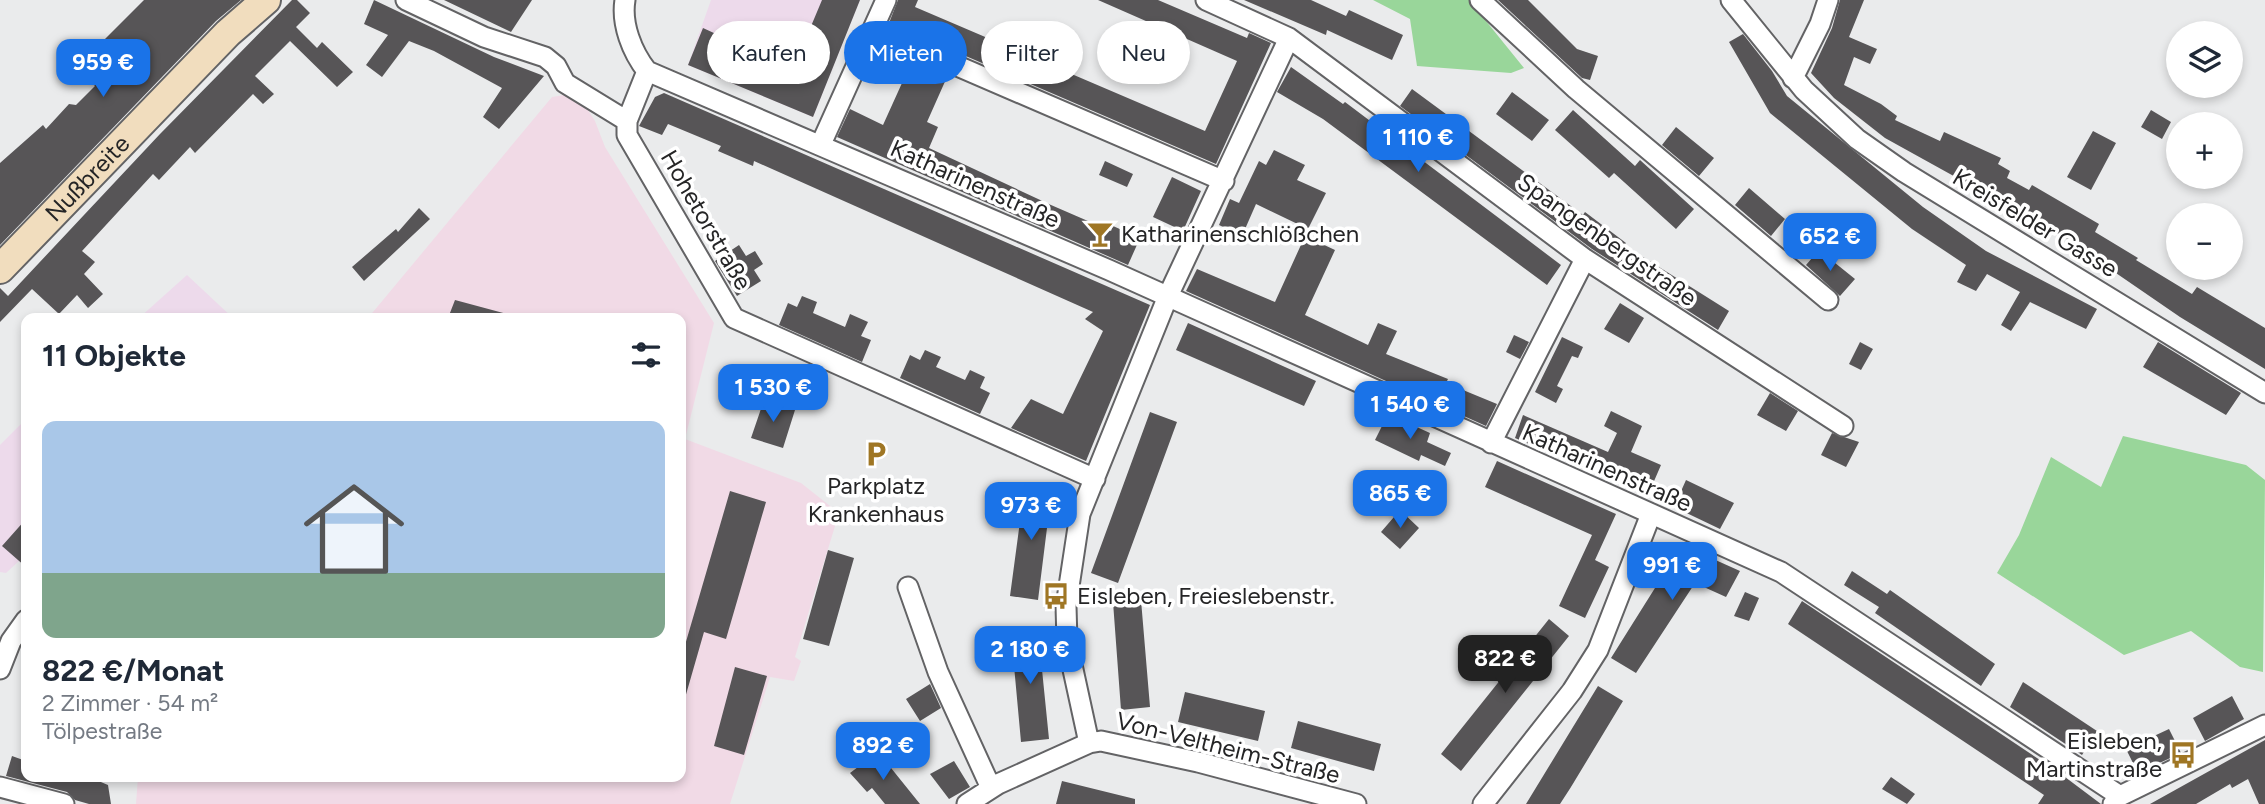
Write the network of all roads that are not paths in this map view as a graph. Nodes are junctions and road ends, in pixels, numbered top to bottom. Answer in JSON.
{"nodes":[{"id":1,"x":406,"y":0,"type":"edge"},
{"id":2,"x":886,"y":0,"type":"edge"},
{"id":3,"x":1206,"y":0,"type":"edge"},
{"id":4,"x":1480,"y":0,"type":"edge"},
{"id":5,"x":1731,"y":0,"type":"edge"},
{"id":6,"x":1828,"y":0,"type":"edge"},
{"id":7,"x":261,"y":2,"type":"edge"},
{"id":8,"x":624,"y":2,"type":"edge"},
{"id":9,"x":878,"y":21,"type":"edge"},
{"id":10,"x":1289,"y":38,"type":"junction"},
{"id":11,"x":967,"y":70,"type":"edge"},
{"id":12,"x":647,"y":71,"type":"junction"},
{"id":13,"x":1793,"y":78,"type":"junction"},
{"id":14,"x":849,"y":84,"type":"edge"},
{"id":15,"x":628,"y":121,"type":"junction"},
{"id":16,"x":821,"y":144,"type":"junction"},
{"id":17,"x":1224,"y":181,"type":"junction"},
{"id":18,"x":1584,"y":259,"type":"junction"},
{"id":19,"x":0,"y":269,"type":"edge"},
{"id":20,"x":1168,"y":296,"type":"junction"},
{"id":21,"x":1828,"y":300,"type":"dead end"},
{"id":22,"x":2265,"y":393,"type":"edge"},
{"id":23,"x":1843,"y":426,"type":"dead end"},
{"id":24,"x":1491,"y":443,"type":"junction"},
{"id":25,"x":1095,"y":479,"type":"junction"},
{"id":26,"x":1651,"y":514,"type":"junction"},
{"id":27,"x":908,"y":587,"type":"dead end"},
{"id":28,"x":21,"y":627,"type":"edge"},
{"id":29,"x":0,"y":669,"type":"edge"},
{"id":30,"x":2265,"y":725,"type":"edge"},
{"id":31,"x":1089,"y":743,"type":"junction"},
{"id":32,"x":0,"y":787,"type":"edge"},
{"id":33,"x":991,"y":788,"type":"junction"},
{"id":34,"x":2116,"y":800,"type":"edge"},
{"id":35,"x":64,"y":804,"type":"edge"},
{"id":36,"x":967,"y":804,"type":"edge"},
{"id":37,"x":1356,"y":804,"type":"edge"},
{"id":38,"x":1483,"y":804,"type":"edge"}],
"edges":[{"from":1,"to":15,"type":"street"},
{"from":2,"to":9,"type":"street"},
{"from":3,"to":10,"type":"street","name":"Spangenbergstraße"},
{"from":4,"to":21,"type":"street"},
{"from":5,"to":13,"type":"street","name":"Kreisfelder Gasse"},
{"from":6,"to":13,"type":"street"},
{"from":7,"to":19,"type":"main road","name":"Nußbreite"},
{"from":8,"to":12,"type":"street"},
{"from":10,"to":17,"type":"street"},
{"from":10,"to":18,"type":"street","name":"Spangenbergstraße"},
{"from":11,"to":17,"type":"street"},
{"from":12,"to":15,"type":"street"},
{"from":12,"to":16,"type":"street","name":"Katharinenstraße"},
{"from":13,"to":22,"type":"street","name":"Kreisfelder Gasse"},
{"from":14,"to":16,"type":"street"},
{"from":15,"to":25,"type":"street","name":"Hohetorstraße"},
{"from":16,"to":20,"type":"street","name":"Katharinenstraße"},
{"from":17,"to":20,"type":"street"},
{"from":18,"to":23,"type":"street","name":"Spangenbergstraße"},
{"from":18,"to":24,"type":"street"},
{"from":20,"to":24,"type":"street","name":"Katharinenstraße"},
{"from":20,"to":25,"type":"street"},
{"from":24,"to":26,"type":"street","name":"Katharinenstraße"},
{"from":25,"to":31,"type":"street"},
{"from":26,"to":34,"type":"street","name":"Katharinenstraße"},
{"from":26,"to":38,"type":"street"},
{"from":27,"to":33,"type":"street"},
{"from":28,"to":29,"type":"street"},
{"from":30,"to":34,"type":"street"},
{"from":31,"to":33,"type":"street"},
{"from":31,"to":37,"type":"street","name":"Von-Veltheim-Straße"},
{"from":32,"to":35,"type":"street"},
{"from":33,"to":36,"type":"street"}]}
